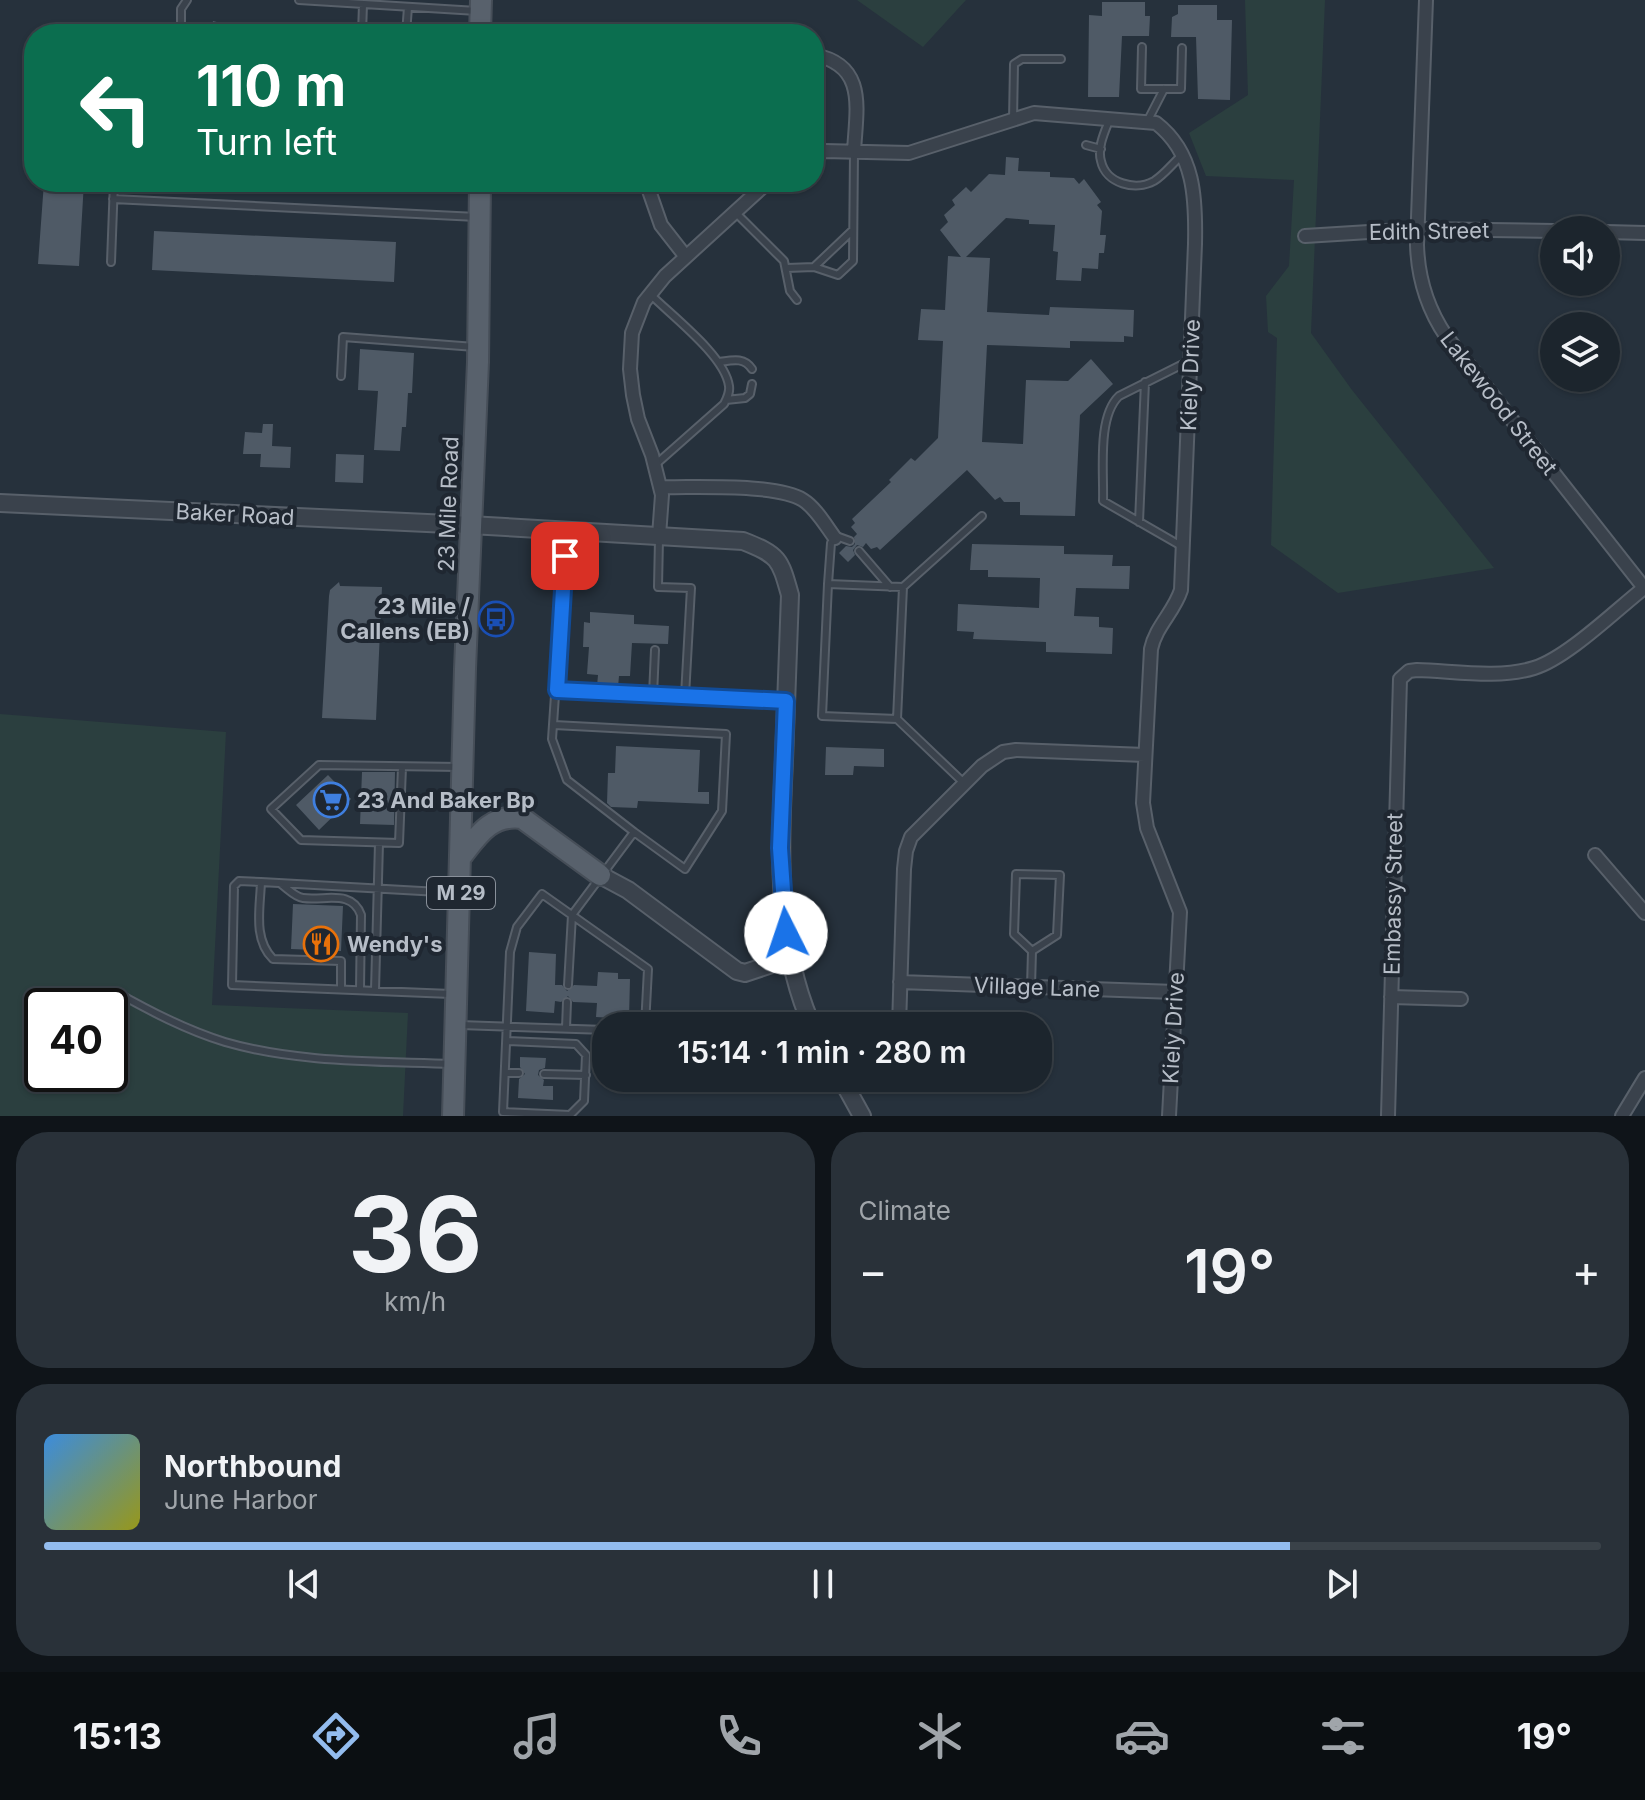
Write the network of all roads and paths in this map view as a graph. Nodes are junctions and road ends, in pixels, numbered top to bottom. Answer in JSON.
{"nodes":[{"id":1,"x":187,"y":0,"type":"edge"},
{"id":2,"x":299,"y":0,"type":"edge"},
{"id":3,"x":1426,"y":0,"type":"edge"},
{"id":4,"x":363,"y":4,"type":"junction"},
{"id":5,"x":480,"y":6,"type":"edge"},
{"id":6,"x":408,"y":7,"type":"junction"},
{"id":7,"x":181,"y":24,"type":"edge"},
{"id":8,"x":362,"y":24,"type":"edge"},
{"id":9,"x":407,"y":24,"type":"edge"},
{"id":10,"x":1142,"y":47,"type":"dead end"},
{"id":11,"x":1182,"y":48,"type":"dead end"},
{"id":12,"x":824,"y":57,"type":"edge"},
{"id":13,"x":1061,"y":59,"type":"dead end"},
{"id":14,"x":1164,"y":89,"type":"junction"},
{"id":15,"x":1110,"y":118,"type":"junction"},
{"id":16,"x":1013,"y":120,"type":"junction"},
{"id":17,"x":1148,"y":120,"type":"junction"},
{"id":18,"x":1086,"y":145,"type":"dead end"},
{"id":19,"x":1101,"y":149,"type":"junction"},
{"id":20,"x":854,"y":152,"type":"junction"},
{"id":21,"x":824,"y":153,"type":"edge"},
{"id":22,"x":1182,"y":155,"type":"junction"},
{"id":23,"x":113,"y":192,"type":"edge"},
{"id":24,"x":480,"y":192,"type":"edge"},
{"id":25,"x":649,"y":192,"type":"edge"},
{"id":26,"x":757,"y":192,"type":"edge"},
{"id":27,"x":113,"y":199,"type":"junction"},
{"id":28,"x":735,"y":212,"type":"junction"},
{"id":29,"x":481,"y":217,"type":"junction"},
{"id":30,"x":1417,"y":229,"type":"junction"},
{"id":31,"x":853,"y":230,"type":"junction"},
{"id":32,"x":1540,"y":231,"type":"edge"},
{"id":33,"x":1620,"y":232,"type":"edge"},
{"id":34,"x":1645,"y":233,"type":"edge"},
{"id":35,"x":1305,"y":236,"type":"dead end"},
{"id":36,"x":686,"y":257,"type":"junction"},
{"id":37,"x":111,"y":262,"type":"dead end"},
{"id":38,"x":814,"y":267,"type":"junction"},
{"id":39,"x":787,"y":268,"type":"junction"},
{"id":40,"x":650,"y":294,"type":"junction"},
{"id":41,"x":797,"y":300,"type":"dead end"},
{"id":42,"x":478,"y":347,"type":"junction"},
{"id":43,"x":1191,"y":361,"type":"junction"},
{"id":44,"x":719,"y":362,"type":"junction"},
{"id":45,"x":752,"y":369,"type":"dead end"},
{"id":46,"x":341,"y":376,"type":"dead end"},
{"id":47,"x":1145,"y":382,"type":"junction"},
{"id":48,"x":752,"y":384,"type":"dead end"},
{"id":49,"x":726,"y":400,"type":"junction"},
{"id":50,"x":655,"y":465,"type":"junction"},
{"id":51,"x":660,"y":487,"type":"junction"},
{"id":52,"x":0,"y":503,"type":"edge"},
{"id":53,"x":982,"y":516,"type":"dead end"},
{"id":54,"x":1139,"y":522,"type":"junction"},
{"id":55,"x":470,"y":525,"type":"junction"},
{"id":56,"x":566,"y":530,"type":"junction"},
{"id":57,"x":659,"y":536,"type":"junction"},
{"id":58,"x":835,"y":538,"type":"junction"},
{"id":59,"x":850,"y":541,"type":"dead end"},
{"id":60,"x":1183,"y":547,"type":"junction"},
{"id":61,"x":859,"y":551,"type":"dead end"},
{"id":62,"x":828,"y":584,"type":"junction"},
{"id":63,"x":890,"y":587,"type":"junction"},
{"id":64,"x":903,"y":587,"type":"junction"},
{"id":65,"x":1644,"y":588,"type":"edge"},
{"id":66,"x":655,"y":650,"type":"dead end"},
{"id":67,"x":557,"y":690,"type":"junction"},
{"id":68,"x":653,"y":695,"type":"junction"},
{"id":69,"x":685,"y":696,"type":"junction"},
{"id":70,"x":786,"y":701,"type":"junction"},
{"id":71,"x":897,"y":719,"type":"junction"},
{"id":72,"x":554,"y":725,"type":"junction"},
{"id":73,"x":1145,"y":755,"type":"junction"},
{"id":74,"x":402,"y":767,"type":"junction"},
{"id":75,"x":463,"y":767,"type":"junction"},
{"id":76,"x":965,"y":784,"type":"junction"},
{"id":77,"x":634,"y":832,"type":"junction"},
{"id":78,"x":379,"y":843,"type":"junction"},
{"id":79,"x":1595,"y":855,"type":"dead end"},
{"id":80,"x":461,"y":857,"type":"junction"},
{"id":81,"x":600,"y":875,"type":"junction"},
{"id":82,"x":261,"y":882,"type":"junction"},
{"id":83,"x":279,"y":882,"type":"junction"},
{"id":84,"x":379,"y":889,"type":"junction"},
{"id":85,"x":461,"y":893,"type":"junction"},
{"id":86,"x":1645,"y":913,"type":"edge"},
{"id":87,"x":572,"y":915,"type":"junction"},
{"id":88,"x":1032,"y":951,"type":"junction"},
{"id":89,"x":790,"y":958,"type":"junction"},
{"id":90,"x":900,"y":982,"type":"junction"},
{"id":91,"x":568,"y":985,"type":"dead end"},
{"id":92,"x":1031,"y":987,"type":"junction"},
{"id":93,"x":341,"y":989,"type":"junction"},
{"id":94,"x":360,"y":989,"type":"junction"},
{"id":95,"x":375,"y":990,"type":"junction"},
{"id":96,"x":1175,"y":992,"type":"junction"},
{"id":97,"x":457,"y":995,"type":"junction"},
{"id":98,"x":1391,"y":997,"type":"junction"},
{"id":99,"x":128,"y":998,"type":"edge"},
{"id":100,"x":1461,"y":999,"type":"dead end"},
{"id":101,"x":567,"y":1002,"type":"dead end"},
{"id":102,"x":646,"y":1012,"type":"edge"},
{"id":103,"x":806,"y":1012,"type":"edge"},
{"id":104,"x":899,"y":1012,"type":"edge"},
{"id":105,"x":456,"y":1025,"type":"junction"},
{"id":106,"x":508,"y":1027,"type":"junction"},
{"id":107,"x":566,"y":1028,"type":"junction"},
{"id":108,"x":592,"y":1029,"type":"edge"},
{"id":109,"x":507,"y":1041,"type":"junction"},
{"id":110,"x":455,"y":1065,"type":"junction"},
{"id":111,"x":505,"y":1073,"type":"junction"},
{"id":112,"x":519,"y":1073,"type":"dead end"},
{"id":113,"x":544,"y":1074,"type":"dead end"},
{"id":114,"x":586,"y":1075,"type":"junction"},
{"id":115,"x":1645,"y":1078,"type":"edge"},
{"id":116,"x":848,"y":1092,"type":"edge"},
{"id":117,"x":453,"y":1116,"type":"edge"},
{"id":118,"x":862,"y":1116,"type":"edge"},
{"id":119,"x":1169,"y":1116,"type":"edge"},
{"id":120,"x":1388,"y":1116,"type":"edge"},
{"id":121,"x":1622,"y":1116,"type":"edge"}],
"edges":[{"from":1,"to":7,"type":"lane"},
{"from":2,"to":4,"type":"lane"},
{"from":3,"to":30,"type":"street","name":"Lakewood Street"},
{"from":4,"to":6,"type":"lane"},
{"from":4,"to":8,"type":"lane"},
{"from":5,"to":6,"type":"lane"},
{"from":6,"to":9,"type":"lane"},
{"from":10,"to":14,"type":"lane"},
{"from":11,"to":14,"type":"lane"},
{"from":12,"to":20,"type":"street"},
{"from":13,"to":16,"type":"lane"},
{"from":14,"to":17,"type":"lane"},
{"from":15,"to":16,"type":"street"},
{"from":15,"to":17,"type":"street"},
{"from":15,"to":19,"type":"lane"},
{"from":16,"to":20,"type":"street"},
{"from":17,"to":22,"type":"street","name":"Kiely Drive"},
{"from":18,"to":19,"type":"lane"},
{"from":19,"to":22,"type":"lane"},
{"from":20,"to":21,"type":"street"},
{"from":20,"to":31,"type":"lane"},
{"from":22,"to":43,"type":"street","name":"Kiely Drive"},
{"from":23,"to":27,"type":"lane"},
{"from":24,"to":29,"type":"main road","name":"23 Mile Road","number":"M 29"},
{"from":25,"to":36,"type":"street"},
{"from":26,"to":28,"type":"street"},
{"from":27,"to":29,"type":"lane"},
{"from":27,"to":37,"type":"lane"},
{"from":28,"to":36,"type":"street"},
{"from":28,"to":39,"type":"lane"},
{"from":29,"to":42,"type":"main road","name":"23 Mile Road","number":"M 29"},
{"from":30,"to":32,"type":"street","name":"Edith Street"},
{"from":30,"to":35,"type":"street","name":"Edith Street"},
{"from":30,"to":65,"type":"street","name":"Lakewood Street"},
{"from":31,"to":38,"type":"lane"},
{"from":31,"to":38,"type":"lane"},
{"from":33,"to":34,"type":"street"},
{"from":36,"to":40,"type":"street"},
{"from":38,"to":39,"type":"lane"},
{"from":39,"to":41,"type":"lane"},
{"from":40,"to":44,"type":"lane"},
{"from":40,"to":50,"type":"street"},
{"from":42,"to":46,"type":"lane"},
{"from":42,"to":55,"type":"main road","name":"23 Mile Road","number":"M 29"},
{"from":43,"to":47,"type":"lane"},
{"from":43,"to":60,"type":"street","name":"Kiely Drive"},
{"from":44,"to":45,"type":"lane"},
{"from":44,"to":49,"type":"lane"},
{"from":47,"to":54,"type":"lane"},
{"from":47,"to":54,"type":"lane"},
{"from":48,"to":49,"type":"lane"},
{"from":49,"to":50,"type":"lane"},
{"from":50,"to":51,"type":"street"},
{"from":51,"to":57,"type":"street"},
{"from":51,"to":58,"type":"street"},
{"from":52,"to":55,"type":"street","name":"Baker Road"},
{"from":53,"to":64,"type":"lane"},
{"from":54,"to":60,"type":"lane"},
{"from":55,"to":56,"type":"street","name":"Baker Road"},
{"from":55,"to":75,"type":"main road","name":"23 Mile Road","number":"M 29"},
{"from":56,"to":57,"type":"street","name":"Baker Road"},
{"from":56,"to":67,"type":"lane"},
{"from":57,"to":69,"type":"lane"},
{"from":57,"to":70,"type":"street","name":"Baker Road"},
{"from":58,"to":59,"type":"lane"},
{"from":58,"to":62,"type":"lane"},
{"from":60,"to":73,"type":"street","name":"Kiely Drive"},
{"from":61,"to":63,"type":"lane"},
{"from":62,"to":63,"type":"lane"},
{"from":62,"to":71,"type":"lane"},
{"from":63,"to":64,"type":"lane"},
{"from":64,"to":71,"type":"lane"},
{"from":65,"to":98,"type":"street","name":"Embassy Street"},
{"from":66,"to":68,"type":"lane"},
{"from":67,"to":68,"type":"lane"},
{"from":67,"to":72,"type":"lane"},
{"from":68,"to":69,"type":"lane"},
{"from":69,"to":70,"type":"lane"},
{"from":70,"to":89,"type":"street","name":"Baker Road"},
{"from":71,"to":76,"type":"lane"},
{"from":72,"to":77,"type":"lane"},
{"from":72,"to":77,"type":"lane"},
{"from":73,"to":76,"type":"street"},
{"from":73,"to":96,"type":"street","name":"Kiely Drive"},
{"from":74,"to":75,"type":"lane"},
{"from":74,"to":78,"type":"lane"},
{"from":74,"to":78,"type":"lane"},
{"from":75,"to":80,"type":"main road","name":"23 Mile Road","number":"M 29"},
{"from":76,"to":90,"type":"street"},
{"from":77,"to":81,"type":"lane"},
{"from":78,"to":84,"type":"lane"},
{"from":79,"to":86,"type":"street"},
{"from":80,"to":81,"type":"main road"},
{"from":80,"to":85,"type":"main road","name":"23 Mile Road","number":"M 29"},
{"from":81,"to":87,"type":"lane"},
{"from":81,"to":89,"type":"street"},
{"from":82,"to":83,"type":"lane"},
{"from":82,"to":93,"type":"lane"},
{"from":82,"to":93,"type":"lane"},
{"from":83,"to":84,"type":"lane"},
{"from":83,"to":94,"type":"lane"},
{"from":84,"to":85,"type":"lane"},
{"from":84,"to":95,"type":"lane"},
{"from":85,"to":97,"type":"main road","name":"23 Mile Road","number":"M 29"},
{"from":87,"to":91,"type":"lane"},
{"from":87,"to":102,"type":"lane"},
{"from":87,"to":106,"type":"lane"},
{"from":88,"to":88,"type":"lane"},
{"from":88,"to":92,"type":"lane"},
{"from":89,"to":103,"type":"street","name":"Baker Road"},
{"from":90,"to":92,"type":"street","name":"Village Lane"},
{"from":90,"to":104,"type":"street"},
{"from":92,"to":96,"type":"street","name":"Village Lane"},
{"from":93,"to":94,"type":"lane"},
{"from":94,"to":95,"type":"lane"},
{"from":95,"to":97,"type":"lane"},
{"from":96,"to":119,"type":"street","name":"Kiely Drive"},
{"from":97,"to":105,"type":"main road","name":"23 Mile Road","number":"M 29"},
{"from":98,"to":100,"type":"street"},
{"from":98,"to":120,"type":"street","name":"Embassy Street"},
{"from":99,"to":110,"type":"lane"},
{"from":101,"to":107,"type":"lane"},
{"from":105,"to":106,"type":"lane"},
{"from":105,"to":110,"type":"main road","name":"23 Mile Road","number":"M 29"},
{"from":106,"to":107,"type":"lane"},
{"from":106,"to":109,"type":"lane"},
{"from":107,"to":108,"type":"lane"},
{"from":109,"to":111,"type":"lane"},
{"from":109,"to":114,"type":"lane"},
{"from":110,"to":117,"type":"main road","name":"23 Mile Road","number":"M 29"},
{"from":111,"to":112,"type":"lane"},
{"from":111,"to":114,"type":"lane"},
{"from":113,"to":114,"type":"lane"},
{"from":115,"to":121,"type":"street"},
{"from":116,"to":118,"type":"street"}]}
